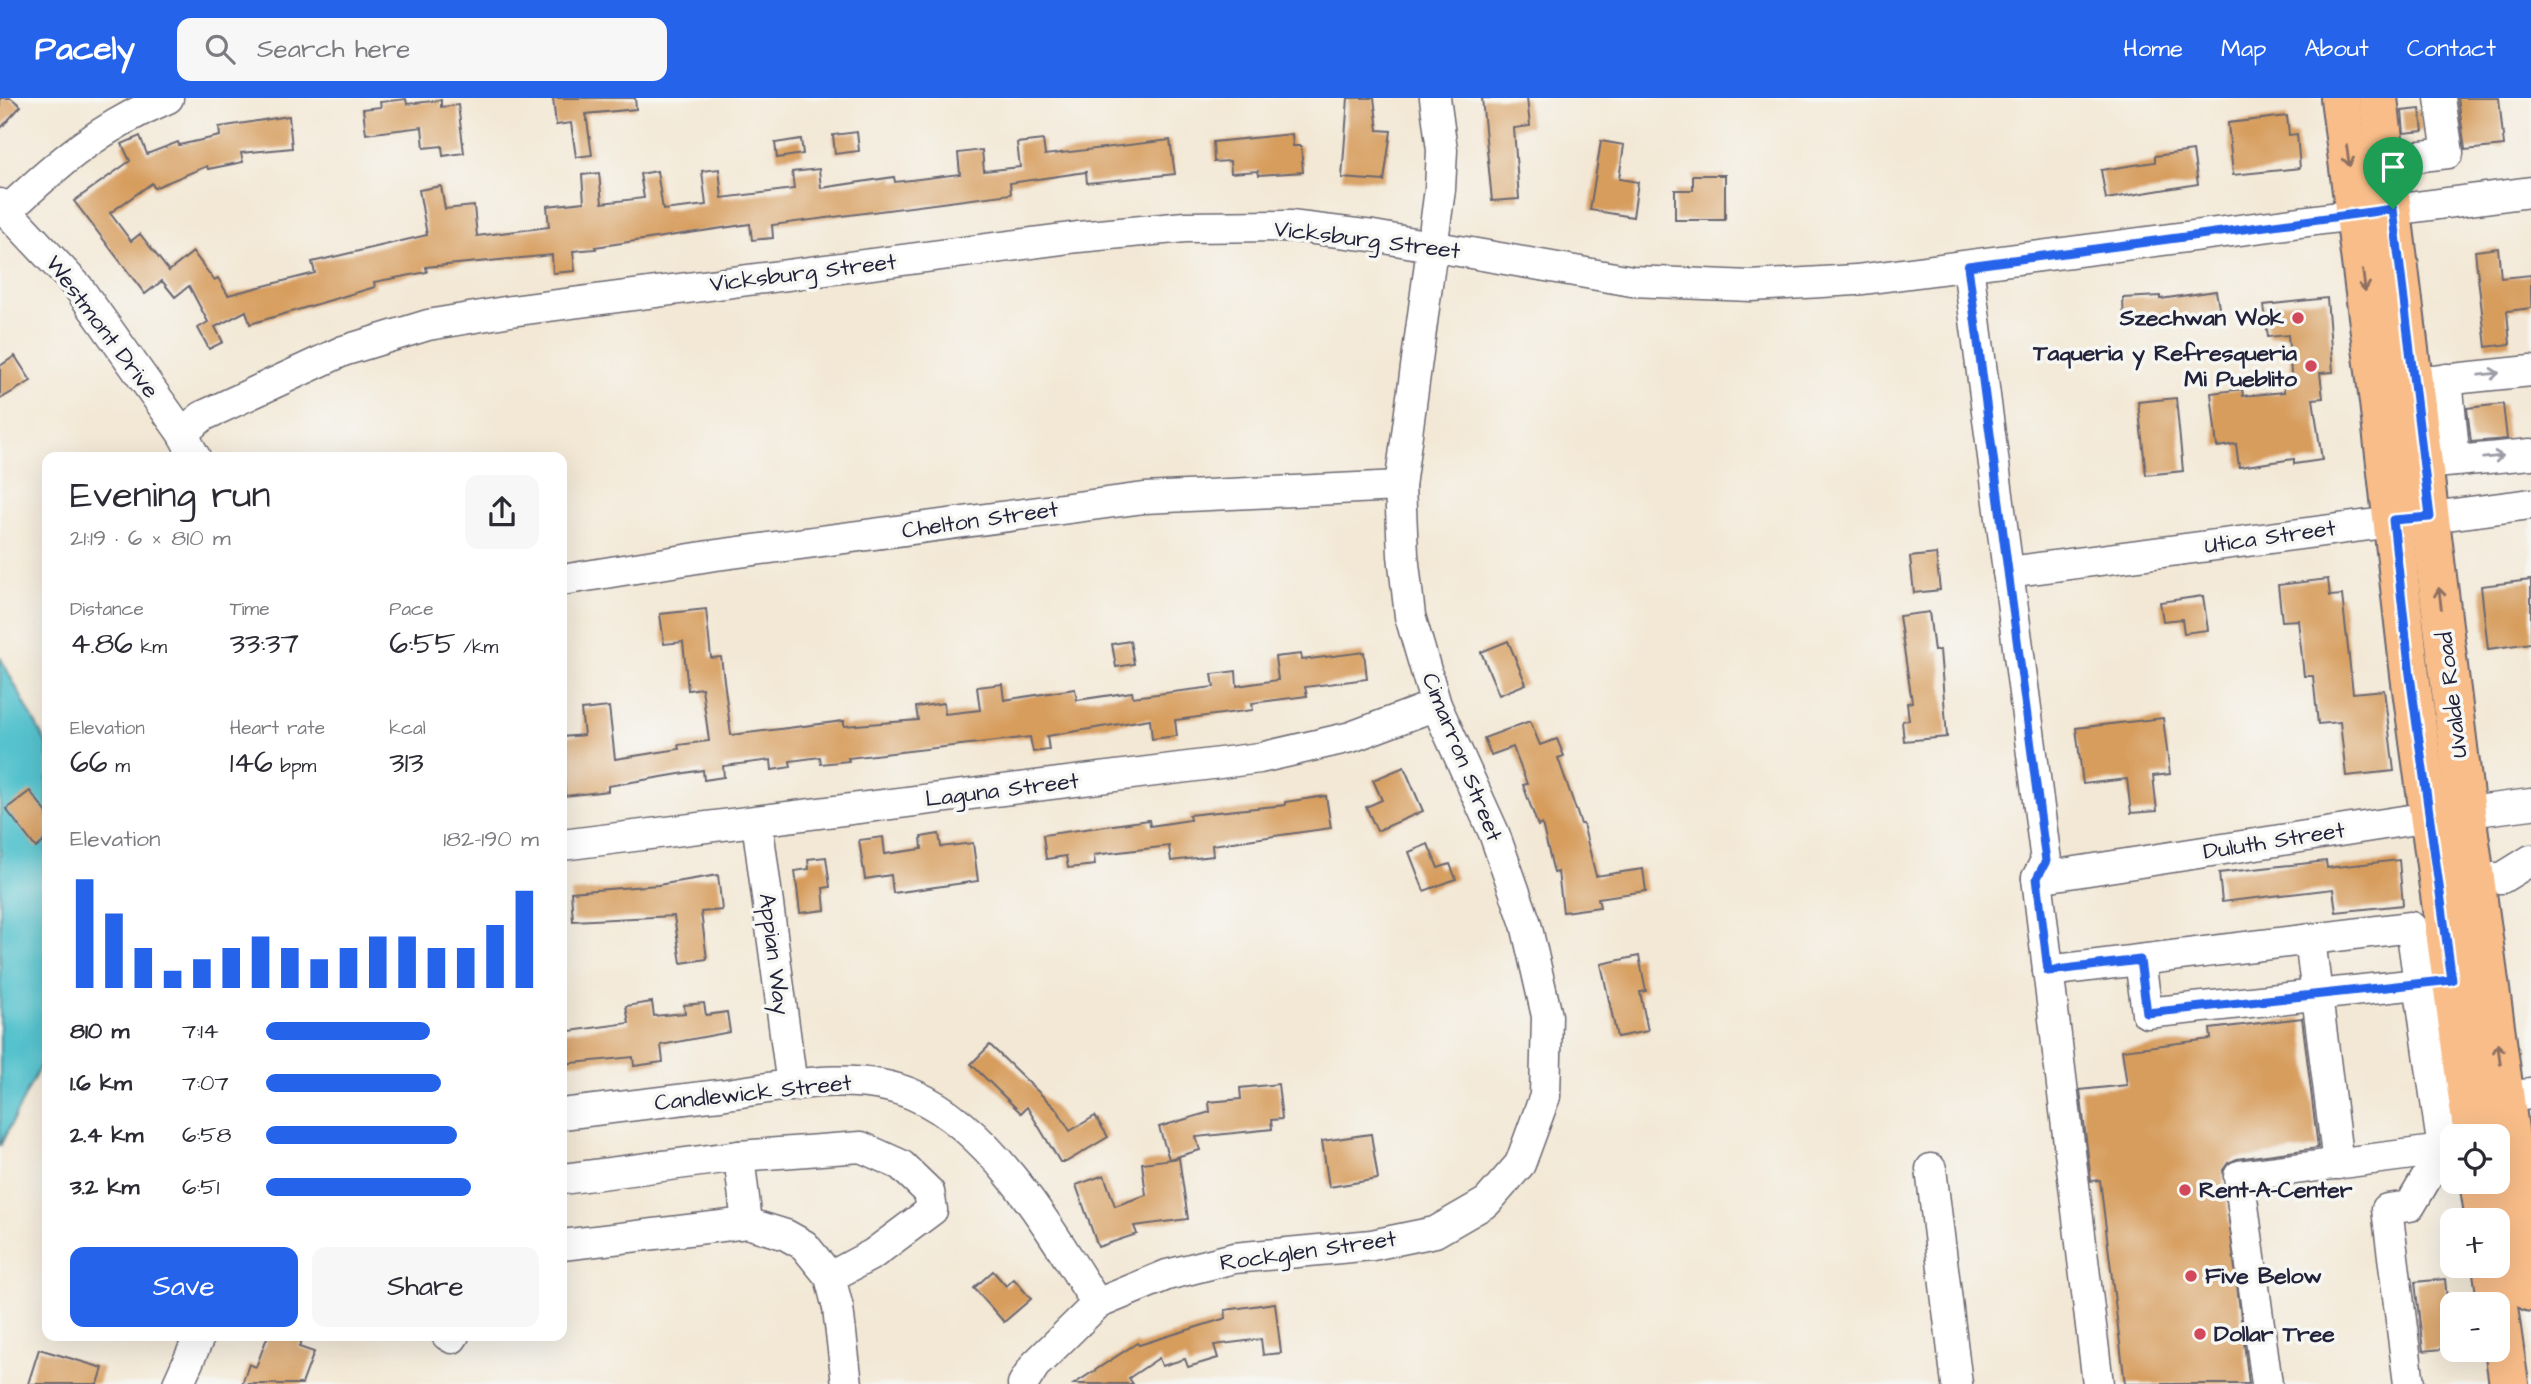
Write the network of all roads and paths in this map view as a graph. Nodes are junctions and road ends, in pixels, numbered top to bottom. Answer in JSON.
{"nodes":[{"id":1,"x":168,"y":98,"type":"edge"},
{"id":2,"x":1435,"y":98,"type":"edge"},
{"id":3,"x":2340,"y":98,"type":"edge"},
{"id":4,"x":2383,"y":98,"type":"edge"},
{"id":5,"x":2440,"y":98,"type":"edge"},
{"id":6,"x":2386,"y":160,"type":"junction"},
{"id":7,"x":2531,"y":192,"type":"edge"},
{"id":8,"x":4,"y":207,"type":"edge"},
{"id":9,"x":2393,"y":209,"type":"junction"},
{"id":10,"x":2356,"y":213,"type":"junction"},
{"id":11,"x":1433,"y":246,"type":"junction"},
{"id":12,"x":1968,"y":266,"type":"junction"},
{"id":13,"x":2531,"y":371,"type":"edge"},
{"id":14,"x":2430,"y":381,"type":"junction"},
{"id":15,"x":188,"y":445,"type":"edge"},
{"id":16,"x":2531,"y":454,"type":"edge"},
{"id":17,"x":2439,"y":463,"type":"junction"},
{"id":18,"x":1400,"y":486,"type":"junction"},
{"id":19,"x":2531,"y":504,"type":"edge"},
{"id":20,"x":2430,"y":517,"type":"junction"},
{"id":21,"x":2393,"y":520,"type":"junction"},
{"id":22,"x":2008,"y":572,"type":"junction"},
{"id":23,"x":567,"y":579,"type":"edge"},
{"id":24,"x":1436,"y":705,"type":"junction"},
{"id":25,"x":2531,"y":809,"type":"edge"},
{"id":26,"x":2448,"y":814,"type":"junction"},
{"id":27,"x":757,"y":821,"type":"junction"},
{"id":28,"x":567,"y":844,"type":"edge"},
{"id":29,"x":2531,"y":860,"type":"edge"},
{"id":30,"x":2041,"y":869,"type":"junction"},
{"id":31,"x":2475,"y":878,"type":"junction"},
{"id":32,"x":2310,"y":939,"type":"junction"},
{"id":33,"x":2140,"y":960,"type":"junction"},
{"id":34,"x":2048,"y":971,"type":"junction"},
{"id":35,"x":2435,"y":982,"type":"junction"},
{"id":36,"x":2317,"y":995,"type":"junction"},
{"id":37,"x":792,"y":1086,"type":"junction"},
{"id":38,"x":2518,"y":1095,"type":"edge"},
{"id":39,"x":567,"y":1113,"type":"edge"},
{"id":40,"x":2454,"y":1122,"type":"edge"},
{"id":41,"x":738,"y":1156,"type":"junction"},
{"id":42,"x":2338,"y":1164,"type":"junction"},
{"id":43,"x":1931,"y":1169,"type":"dead end"},
{"id":44,"x":567,"y":1178,"type":"edge"},
{"id":45,"x":1463,"y":1216,"type":"joint"},
{"id":46,"x":747,"y":1223,"type":"junction"},
{"id":47,"x":567,"y":1244,"type":"edge"},
{"id":48,"x":830,"y":1277,"type":"junction"},
{"id":49,"x":2494,"y":1278,"type":"edge"},
{"id":50,"x":2531,"y":1292,"type":"edge"},
{"id":51,"x":1097,"y":1304,"type":"junction"},
{"id":52,"x":197,"y":1341,"type":"edge"},
{"id":53,"x":178,"y":1384,"type":"edge"},
{"id":54,"x":846,"y":1384,"type":"edge"},
{"id":55,"x":1023,"y":1384,"type":"edge"},
{"id":56,"x":1957,"y":1384,"type":"edge"},
{"id":57,"x":2098,"y":1384,"type":"edge"},
{"id":58,"x":2267,"y":1384,"type":"edge"},
{"id":59,"x":2409,"y":1384,"type":"edge"},
{"id":60,"x":2509,"y":1384,"type":"edge"}],
"edges":[{"from":1,"to":8,"type":"street"},
{"from":2,"to":11,"type":"street","name":"Cimarron Street"},
{"from":3,"to":10,"type":"main road","name":"Uvalde Road","one_way":true},
{"from":4,"to":6,"type":"main road","name":"Uvalde Road"},
{"from":5,"to":6,"type":"street"},
{"from":6,"to":9,"type":"main road","name":"Uvalde Road"},
{"from":7,"to":9,"type":"street","name":"Vicksburg Street"},
{"from":8,"to":15,"type":"street","name":"Westmont Drive"},
{"from":9,"to":10,"type":"street","name":"Vicksburg Street"},
{"from":9,"to":14,"type":"main road","name":"Uvalde Road"},
{"from":10,"to":12,"type":"street","name":"Vicksburg Street"},
{"from":10,"to":21,"type":"main road","name":"Uvalde Road","one_way":true},
{"from":11,"to":12,"type":"street","name":"Vicksburg Street"},
{"from":11,"to":15,"type":"street","name":"Vicksburg Street"},
{"from":11,"to":18,"type":"street","name":"Cimarron Street"},
{"from":12,"to":22,"type":"street"},
{"from":14,"to":13,"type":"street","one_way":true},
{"from":14,"to":17,"type":"main road","name":"Uvalde Road"},
{"from":17,"to":16,"type":"street","one_way":true},
{"from":17,"to":20,"type":"main road","name":"Uvalde Road"},
{"from":18,"to":23,"type":"street","name":"Chelton Street"},
{"from":18,"to":24,"type":"street","name":"Cimarron Street"},
{"from":19,"to":20,"type":"street","name":"Utica Street"},
{"from":20,"to":21,"type":"street","name":"Utica Street"},
{"from":26,"to":20,"type":"main road","name":"Uvalde Road","one_way":true},
{"from":21,"to":22,"type":"street","name":"Utica Street"},
{"from":21,"to":26,"type":"main road","name":"Uvalde Road"},
{"from":22,"to":30,"type":"street"},
{"from":24,"to":27,"type":"street","name":"Laguna Street"},
{"from":24,"to":45,"type":"street","name":"Cimarron Street"},
{"from":25,"to":26,"type":"street","name":"Duluth Street"},
{"from":26,"to":30,"type":"street","name":"Duluth Street"},
{"from":26,"to":31,"type":"main road","name":"Uvalde Road"},
{"from":26,"to":35,"type":"main road","name":"Uvalde Road"},
{"from":27,"to":28,"type":"street","name":"Laguna Street"},
{"from":27,"to":37,"type":"street","name":"Appian Way"},
{"from":29,"to":31,"type":"street"},
{"from":30,"to":34,"type":"street"},
{"from":38,"to":31,"type":"main road","name":"Uvalde Road","one_way":true},
{"from":32,"to":33,"type":"street"},
{"from":32,"to":35,"type":"street"},
{"from":32,"to":36,"type":"street"},
{"from":33,"to":34,"type":"street"},
{"from":33,"to":36,"type":"street"},
{"from":34,"to":57,"type":"street"},
{"from":35,"to":36,"type":"street"},
{"from":35,"to":40,"type":"main road","name":"Uvalde Road"},
{"from":36,"to":42,"type":"street"},
{"from":37,"to":39,"type":"street","name":"Candlewick Street"},
{"from":37,"to":51,"type":"street","name":"Candlewick Street"},
{"from":38,"to":40,"type":"street"},
{"from":38,"to":50,"type":"main road","name":"Uvalde Road"},
{"from":40,"to":42,"type":"street"},
{"from":40,"to":59,"type":"street"},
{"from":41,"to":44,"type":"street"},
{"from":41,"to":46,"type":"street"},
{"from":41,"to":48,"type":"street"},
{"from":42,"to":58,"type":"street"},
{"from":43,"to":56,"type":"street"},
{"from":45,"to":51,"type":"street","name":"Rockglen Street"},
{"from":46,"to":47,"type":"street"},
{"from":46,"to":48,"type":"street"},
{"from":48,"to":54,"type":"street"},
{"from":49,"to":60,"type":"main road"},
{"from":51,"to":55,"type":"street","name":"Rockglen Street"},
{"from":52,"to":53,"type":"street"}]}
